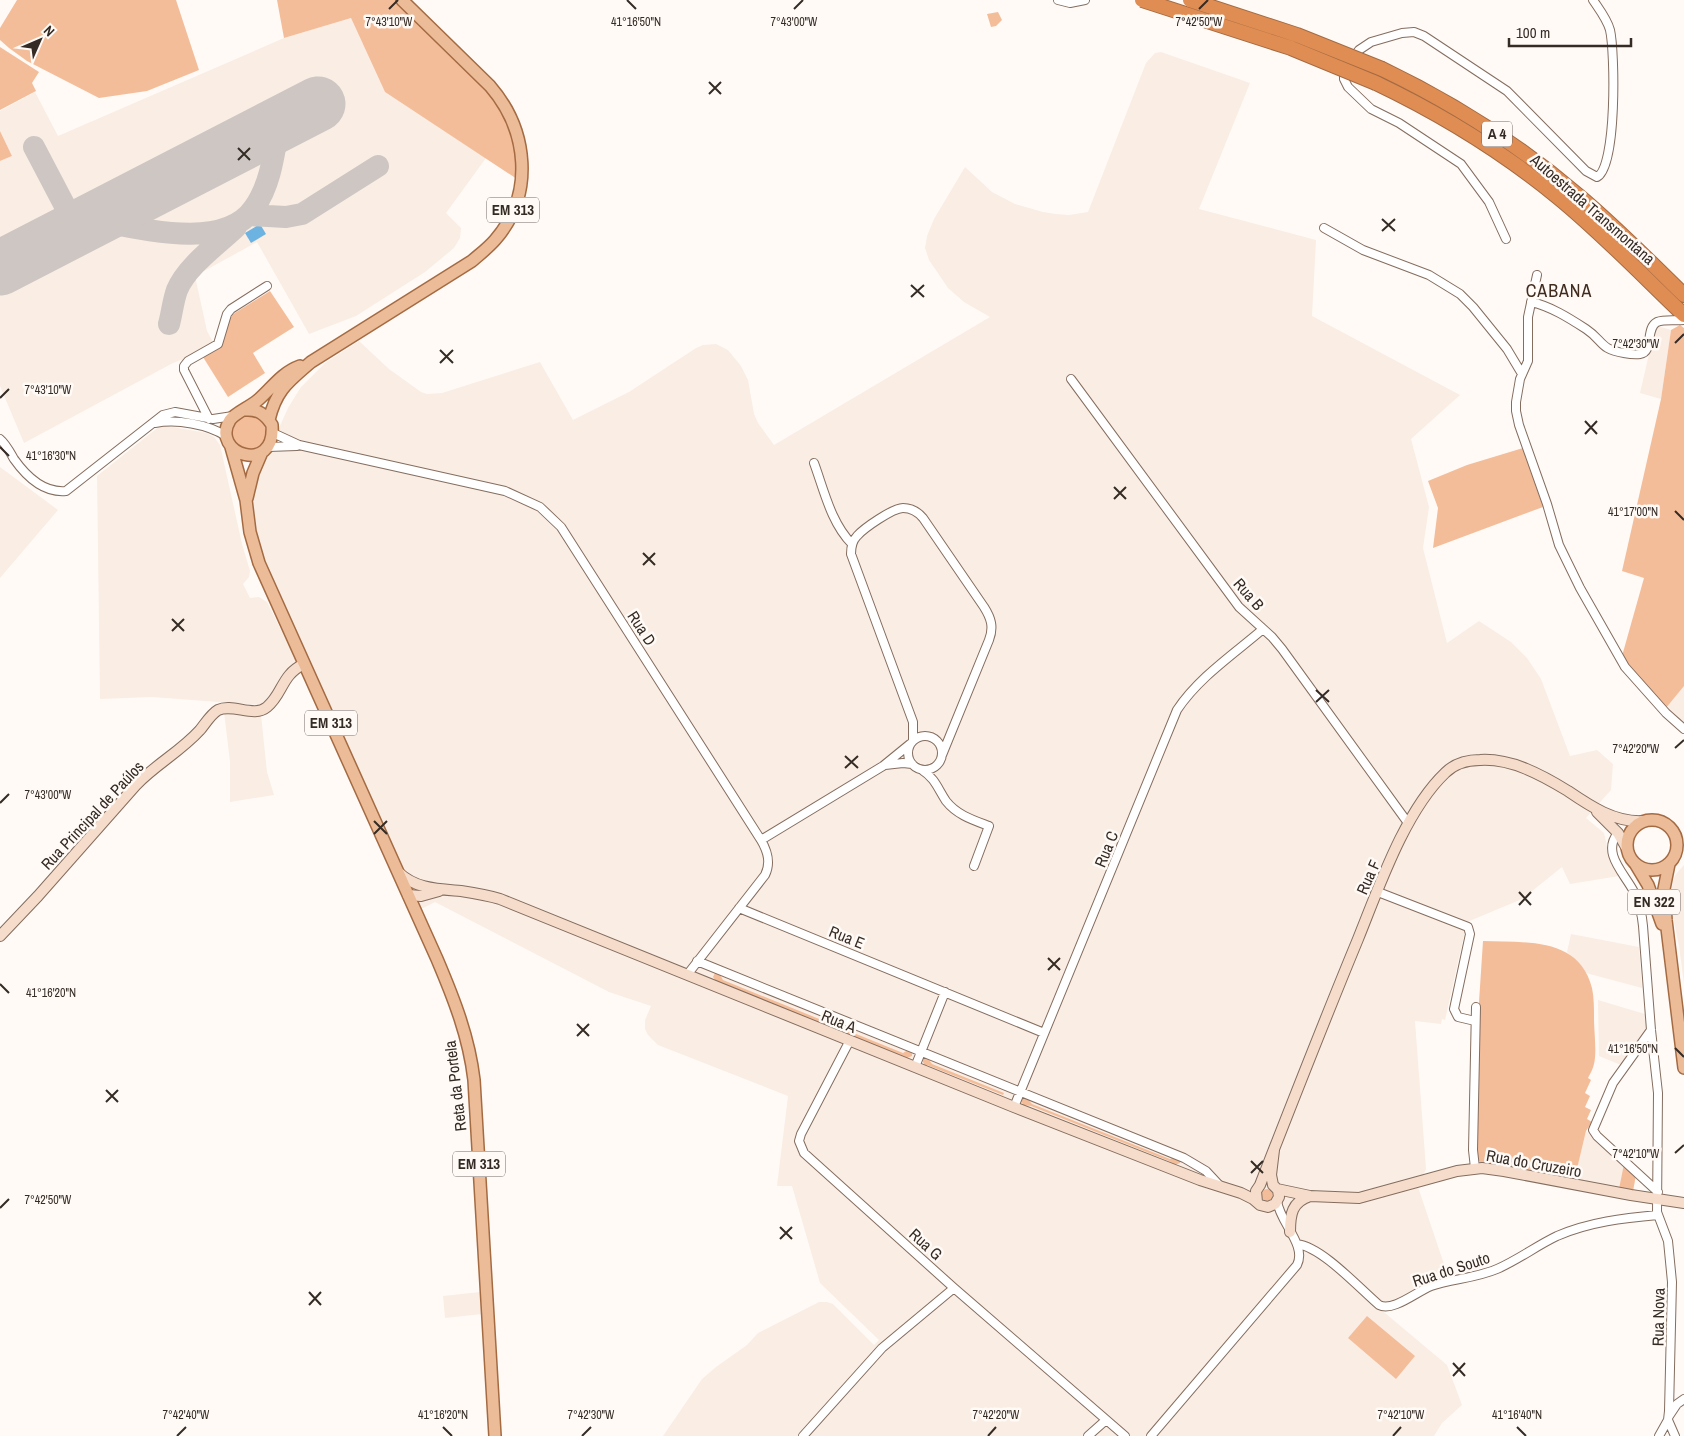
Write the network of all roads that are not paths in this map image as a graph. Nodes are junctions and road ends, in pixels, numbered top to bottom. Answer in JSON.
{"nodes":[{"id":1,"x":402,"y":0,"type":"edge"},
{"id":2,"x":1058,"y":0,"type":"edge"},
{"id":3,"x":1086,"y":0,"type":"edge"},
{"id":4,"x":1142,"y":0,"type":"edge"},
{"id":5,"x":1190,"y":0,"type":"edge"},
{"id":6,"x":1593,"y":0,"type":"edge"},
{"id":7,"x":1324,"y":228,"type":"dead end"},
{"id":8,"x":1506,"y":239,"type":"dead end"},
{"id":9,"x":1537,"y":275,"type":"dead end"},
{"id":10,"x":267,"y":286,"type":"dead end"},
{"id":11,"x":1684,"y":295,"type":"edge"},
{"id":12,"x":1531,"y":302,"type":"junction"},
{"id":13,"x":1684,"y":315,"type":"edge"},
{"id":14,"x":1684,"y":320,"type":"edge"},
{"id":15,"x":311,"y":362,"type":"junction"},
{"id":16,"x":1521,"y":378,"type":"junction"},
{"id":17,"x":1071,"y":379,"type":"dead end"},
{"id":18,"x":240,"y":413,"type":"junction"},
{"id":19,"x":210,"y":419,"type":"junction"},
{"id":20,"x":269,"y":420,"type":"junction"},
{"id":21,"x":153,"y":423,"type":"junction"},
{"id":22,"x":272,"y":433,"type":"junction"},
{"id":23,"x":226,"y":436,"type":"junction"},
{"id":24,"x":0,"y":439,"type":"edge"},
{"id":25,"x":299,"y":446,"type":"junction"},
{"id":26,"x":232,"y":447,"type":"junction"},
{"id":27,"x":265,"y":450,"type":"junction"},
{"id":28,"x":814,"y":463,"type":"dead end"},
{"id":29,"x":246,"y":500,"type":"junction"},
{"id":30,"x":852,"y":544,"type":"junction"},
{"id":31,"x":1263,"y":629,"type":"junction"},
{"id":32,"x":304,"y":664,"type":"junction"},
{"id":33,"x":913,"y":722,"type":"junction"},
{"id":34,"x":1684,"y":729,"type":"edge"},
{"id":35,"x":951,"y":732,"type":"junction"},
{"id":36,"x":926,"y":735,"type":"junction"},
{"id":37,"x":934,"y":738,"type":"junction"},
{"id":38,"x":911,"y":742,"type":"junction"},
{"id":39,"x":942,"y":755,"type":"junction"},
{"id":40,"x":912,"y":764,"type":"junction"},
{"id":41,"x":937,"y":765,"type":"junction"},
{"id":42,"x":883,"y":766,"type":"junction"},
{"id":43,"x":922,"y":770,"type":"junction"},
{"id":44,"x":937,"y":785,"type":"junction"},
{"id":45,"x":1591,"y":806,"type":"junction"},
{"id":46,"x":1644,"y":821,"type":"junction"},
{"id":47,"x":1408,"y":824,"type":"junction"},
{"id":48,"x":1618,"y":833,"type":"junction"},
{"id":49,"x":1680,"y":837,"type":"edge"},
{"id":50,"x":762,"y":840,"type":"junction"},
{"id":51,"x":1626,"y":846,"type":"junction"},
{"id":52,"x":1684,"y":856,"type":"edge"},
{"id":53,"x":1670,"y":863,"type":"junction"},
{"id":54,"x":1635,"y":864,"type":"junction"},
{"id":55,"x":974,"y":866,"type":"dead end"},
{"id":56,"x":397,"y":869,"type":"junction"},
{"id":57,"x":428,"y":891,"type":"junction"},
{"id":58,"x":1378,"y":892,"type":"junction"},
{"id":59,"x":408,"y":895,"type":"junction"},
{"id":60,"x":739,"y":908,"type":"junction"},
{"id":61,"x":415,"y":910,"type":"junction"},
{"id":62,"x":0,"y":936,"type":"edge"},
{"id":63,"x":1668,"y":942,"type":"junction"},
{"id":64,"x":697,"y":961,"type":"junction"},
{"id":65,"x":686,"y":975,"type":"junction"},
{"id":66,"x":945,"y":992,"type":"junction"},
{"id":67,"x":1476,"y":1007,"type":"dead end"},
{"id":68,"x":1475,"y":1021,"type":"junction"},
{"id":69,"x":1651,"y":1030,"type":"junction"},
{"id":70,"x":1044,"y":1033,"type":"junction"},
{"id":71,"x":850,"y":1042,"type":"junction"},
{"id":72,"x":920,"y":1052,"type":"junction"},
{"id":73,"x":915,"y":1067,"type":"junction"},
{"id":74,"x":1684,"y":1068,"type":"edge"},
{"id":75,"x":1020,"y":1092,"type":"junction"},
{"id":76,"x":1014,"y":1107,"type":"junction"},
{"id":77,"x":1274,"y":1150,"type":"junction"},
{"id":78,"x":1475,"y":1168,"type":"junction"},
{"id":79,"x":1220,"y":1186,"type":"junction"},
{"id":80,"x":1258,"y":1187,"type":"junction"},
{"id":81,"x":1275,"y":1187,"type":"junction"},
{"id":82,"x":1310,"y":1196,"type":"junction"},
{"id":83,"x":1661,"y":1197,"type":"junction"},
{"id":84,"x":1278,"y":1200,"type":"junction"},
{"id":85,"x":1684,"y":1203,"type":"edge"},
{"id":86,"x":1261,"y":1204,"type":"junction"},
{"id":87,"x":1658,"y":1214,"type":"junction"},
{"id":88,"x":1290,"y":1232,"type":"junction"},
{"id":89,"x":1297,"y":1244,"type":"junction"},
{"id":90,"x":954,"y":1288,"type":"junction"},
{"id":91,"x":1684,"y":1399,"type":"edge"},
{"id":92,"x":1106,"y":1420,"type":"junction"},
{"id":93,"x":1668,"y":1420,"type":"junction"},
{"id":94,"x":495,"y":1436,"type":"edge"},
{"id":95,"x":803,"y":1436,"type":"edge"},
{"id":96,"x":1088,"y":1436,"type":"edge"},
{"id":97,"x":1124,"y":1436,"type":"edge"},
{"id":98,"x":1151,"y":1436,"type":"edge"},
{"id":99,"x":1659,"y":1436,"type":"edge"},
{"id":100,"x":1675,"y":1436,"type":"edge"}],
"edges":[{"from":1,"to":15,"type":"main road","number":"EM 313"},
{"from":2,"to":3,"type":"street"},
{"from":4,"to":13,"type":"highway","name":"Autoestrada Transmontana","number":"A 4","bridge":true},
{"from":5,"to":11,"type":"highway","name":"Autoestrada Transmontana","number":"A 4","bridge":true},
{"from":6,"to":8,"type":"street"},
{"from":7,"to":16,"type":"street"},
{"from":9,"to":12,"type":"street"},
{"from":10,"to":19,"type":"street"},
{"from":12,"to":14,"type":"street"},
{"from":12,"to":16,"type":"street"},
{"from":15,"to":18,"type":"main road","number":"EM 313"},
{"from":15,"to":20,"type":"main road","number":"EM 313"},
{"from":16,"to":34,"type":"street"},
{"from":17,"to":31,"type":"street","name":"Rua B"},
{"from":18,"to":19,"type":"street"},
{"from":18,"to":20,"type":"main road"},
{"from":18,"to":23,"type":"main road","number":"EM 313"},
{"from":19,"to":21,"type":"street"},
{"from":20,"to":22,"type":"main road","number":"EM 313"},
{"from":21,"to":23,"type":"street"},
{"from":21,"to":24,"type":"street"},
{"from":22,"to":25,"type":"street"},
{"from":22,"to":27,"type":"main road","number":"EM 313"},
{"from":23,"to":26,"type":"main road","number":"EM 313"},
{"from":25,"to":27,"type":"street"},
{"from":25,"to":50,"type":"street","name":"Rua D"},
{"from":26,"to":27,"type":"main road"},
{"from":26,"to":29,"type":"main road","number":"EM 313"},
{"from":27,"to":29,"type":"main road","number":"EM 313"},
{"from":28,"to":30,"type":"street"},
{"from":29,"to":32,"type":"main road","number":"EM 313"},
{"from":30,"to":33,"type":"street"},
{"from":30,"to":35,"type":"street"},
{"from":31,"to":47,"type":"street","name":"Rua B"},
{"from":31,"to":70,"type":"street","name":"Rua C"},
{"from":32,"to":56,"type":"main road","number":"EM 313"},
{"from":32,"to":62,"type":"street","name":"Rua Principal de Paúlos"},
{"from":33,"to":36,"type":"street"},
{"from":33,"to":38,"type":"street"},
{"from":35,"to":37,"type":"street"},
{"from":35,"to":39,"type":"street"},
{"from":36,"to":37,"type":"street"},
{"from":36,"to":38,"type":"street"},
{"from":37,"to":39,"type":"street"},
{"from":38,"to":40,"type":"street"},
{"from":38,"to":42,"type":"street"},
{"from":39,"to":41,"type":"street"},
{"from":40,"to":42,"type":"street"},
{"from":40,"to":43,"type":"street"},
{"from":41,"to":43,"type":"street"},
{"from":41,"to":44,"type":"street"},
{"from":42,"to":50,"type":"street"},
{"from":43,"to":44,"type":"street"},
{"from":44,"to":55,"type":"street"},
{"from":45,"to":46,"type":"street"},
{"from":45,"to":47,"type":"street","name":"Rua F"},
{"from":45,"to":48,"type":"street"},
{"from":46,"to":49,"type":"main road","number":"EN 322"},
{"from":46,"to":51,"type":"main road"},
{"from":47,"to":58,"type":"street","name":"Rua F"},
{"from":48,"to":51,"type":"street"},
{"from":48,"to":69,"type":"street","name":"Rua Nova"},
{"from":49,"to":53,"type":"main road","number":"EN 322"},
{"from":50,"to":60,"type":"street","name":"Rua D"},
{"from":51,"to":54,"type":"main road","number":"EN 322"},
{"from":52,"to":53,"type":"main road","number":"EN 322"},
{"from":53,"to":54,"type":"main road","number":"EN 322"},
{"from":53,"to":63,"type":"main road","number":"EN 322"},
{"from":54,"to":63,"type":"main road","number":"EN 322"},
{"from":56,"to":57,"type":"street"},
{"from":56,"to":59,"type":"main road","name":"Reta da Portela","number":"EM 313"},
{"from":57,"to":59,"type":"street"},
{"from":57,"to":61,"type":"street"},
{"from":57,"to":65,"type":"street","name":"Rua A"},
{"from":58,"to":68,"type":"street"},
{"from":58,"to":77,"type":"street","name":"Rua F"},
{"from":59,"to":61,"type":"main road","name":"Reta da Portela","number":"EM 313"},
{"from":60,"to":64,"type":"street","name":"Rua D"},
{"from":60,"to":66,"type":"street","name":"Rua E"},
{"from":61,"to":94,"type":"main road","name":"Reta da Portela","number":"EM 313"},
{"from":63,"to":74,"type":"main road","number":"EN 322"},
{"from":64,"to":65,"type":"street","name":"Rua D"},
{"from":64,"to":72,"type":"street"},
{"from":65,"to":71,"type":"street","name":"Rua A"},
{"from":66,"to":70,"type":"street","name":"Rua E"},
{"from":66,"to":72,"type":"street"},
{"from":67,"to":68,"type":"street"},
{"from":68,"to":78,"type":"street"},
{"from":69,"to":83,"type":"street","name":"Rua Nova"},
{"from":69,"to":83,"type":"street"},
{"from":70,"to":75,"type":"street","name":"Rua C"},
{"from":71,"to":73,"type":"street","name":"Rua A"},
{"from":71,"to":90,"type":"street","name":"Rua G"},
{"from":72,"to":73,"type":"street"},
{"from":72,"to":75,"type":"street"},
{"from":73,"to":76,"type":"street","name":"Rua A"},
{"from":75,"to":76,"type":"street","name":"Rua C"},
{"from":75,"to":79,"type":"street"},
{"from":76,"to":79,"type":"street","name":"Rua A"},
{"from":77,"to":80,"type":"street","name":"Rua F"},
{"from":77,"to":81,"type":"street"},
{"from":78,"to":82,"type":"street","name":"Rua do Cruzeiro"},
{"from":78,"to":83,"type":"street","name":"Rua do Cruzeiro"},
{"from":79,"to":80,"type":"street"},
{"from":79,"to":86,"type":"street"},
{"from":80,"to":81,"type":"street"},
{"from":80,"to":86,"type":"street"},
{"from":81,"to":82,"type":"street"},
{"from":81,"to":84,"type":"street"},
{"from":82,"to":84,"type":"street"},
{"from":82,"to":88,"type":"street"},
{"from":83,"to":85,"type":"street","name":"Rua do Cruzeiro"},
{"from":83,"to":87,"type":"street","name":"Rua Nova"},
{"from":84,"to":86,"type":"street"},
{"from":84,"to":88,"type":"street"},
{"from":86,"to":88,"type":"street"},
{"from":87,"to":89,"type":"street","name":"Rua do Souto"},
{"from":87,"to":93,"type":"street","name":"Rua Nova"},
{"from":88,"to":89,"type":"street"},
{"from":89,"to":98,"type":"street"},
{"from":90,"to":92,"type":"street","name":"Rua G"},
{"from":90,"to":95,"type":"street"},
{"from":91,"to":93,"type":"street"},
{"from":92,"to":96,"type":"street"},
{"from":92,"to":97,"type":"street","name":"Rua G"},
{"from":93,"to":99,"type":"street","name":"Rua Nova"},
{"from":93,"to":100,"type":"street"}]}
